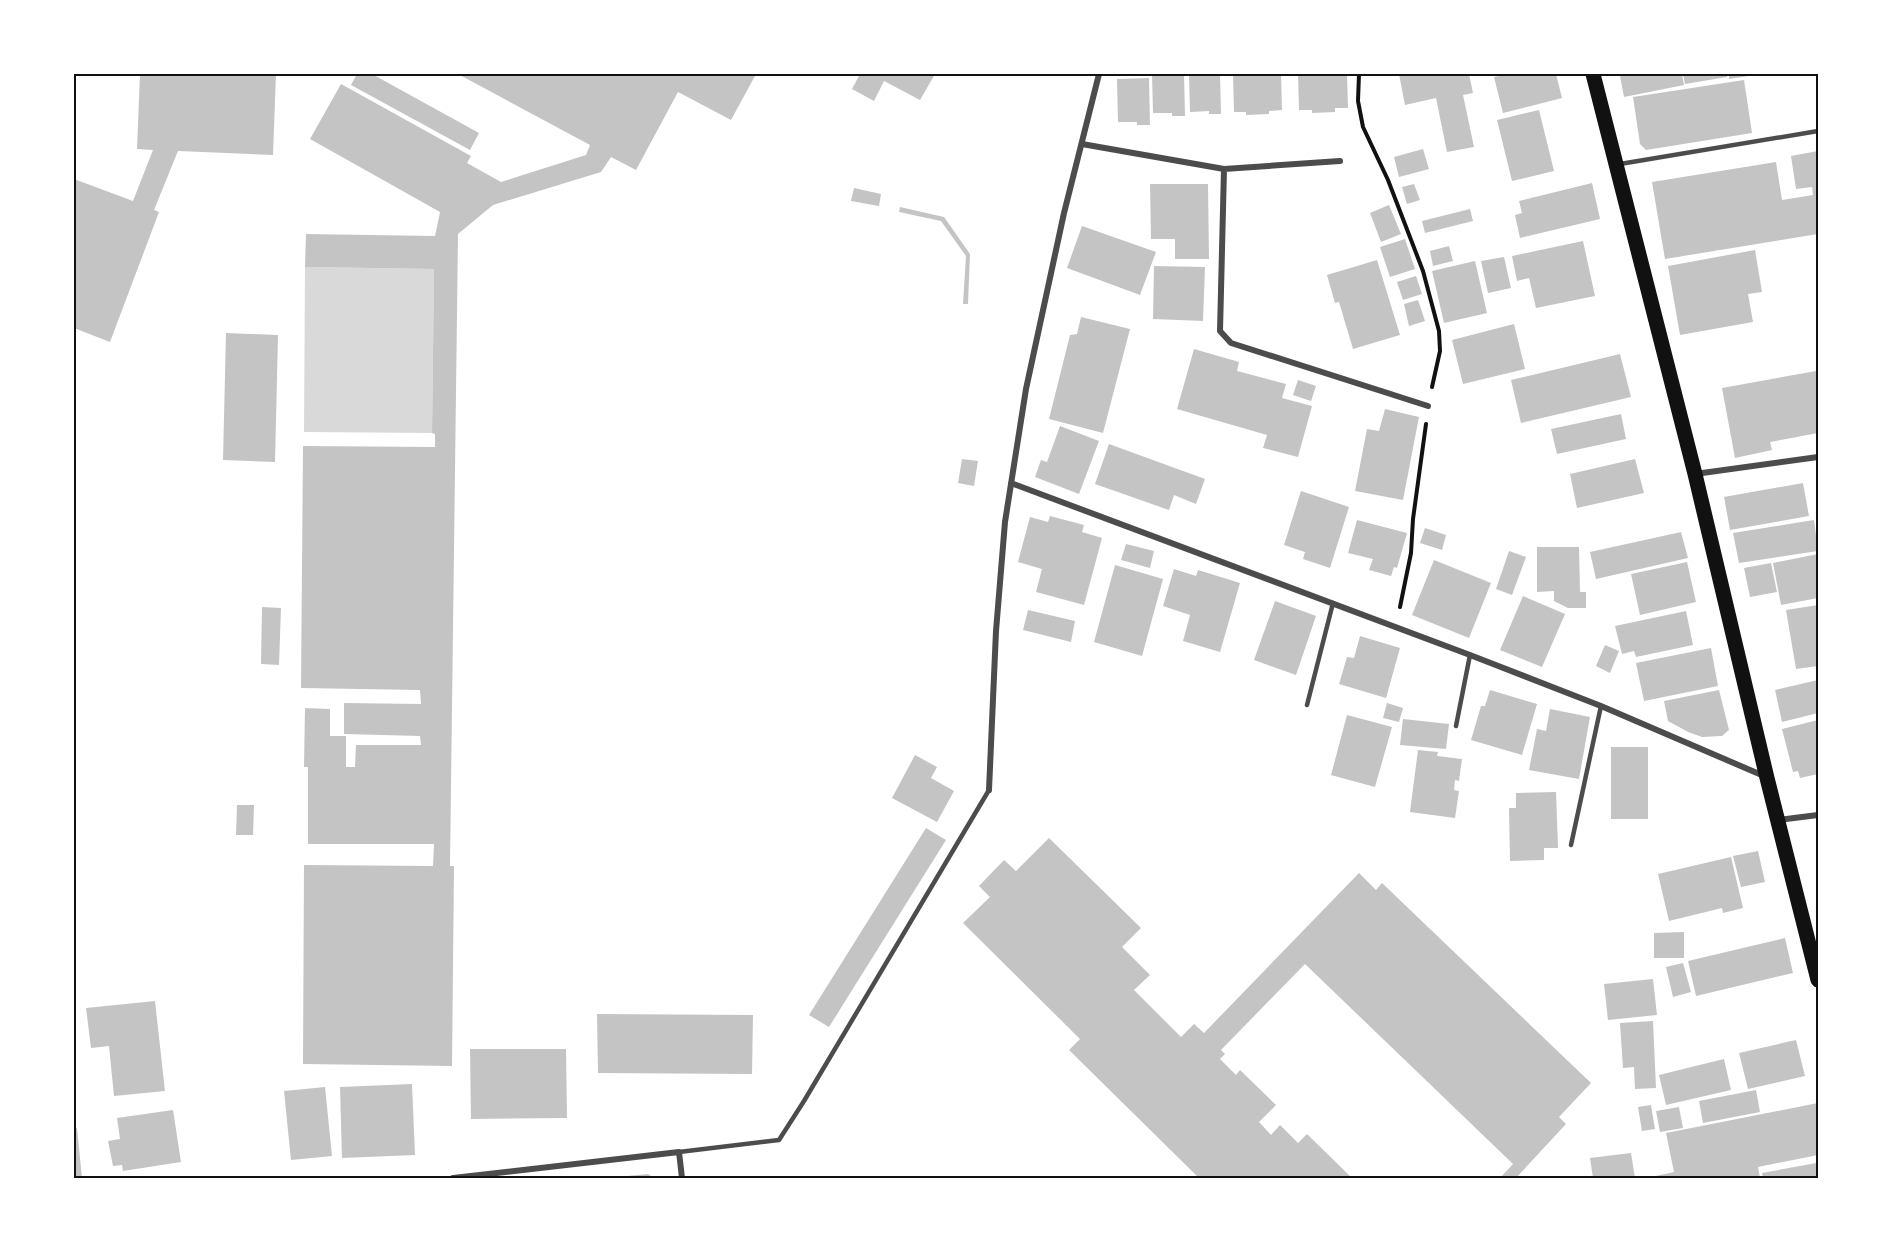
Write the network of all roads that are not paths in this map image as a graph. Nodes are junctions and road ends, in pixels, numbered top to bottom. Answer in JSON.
{"nodes":[{"id":1,"x":1099,"y":74,"type":"edge"},
{"id":2,"x":1593,"y":74,"type":"edge"},
{"id":3,"x":1818,"y":131,"type":"edge"},
{"id":4,"x":1082,"y":144,"type":"junction"},
{"id":5,"x":1340,"y":161,"type":"dead end"},
{"id":6,"x":1616,"y":165,"type":"junction"},
{"id":7,"x":1224,"y":169,"type":"junction"},
{"id":8,"x":1428,"y":406,"type":"road end"},
{"id":9,"x":1818,"y":457,"type":"edge"},
{"id":10,"x":1695,"y":474,"type":"junction"},
{"id":11,"x":1011,"y":483,"type":"junction"},
{"id":12,"x":1333,"y":603,"type":"junction"},
{"id":13,"x":1470,"y":655,"type":"junction"},
{"id":14,"x":1307,"y":705,"type":"dead end"},
{"id":15,"x":1600,"y":706,"type":"junction"},
{"id":16,"x":1456,"y":726,"type":"dead end"},
{"id":17,"x":1767,"y":778,"type":"junction"},
{"id":18,"x":989,"y":790,"type":"joint"},
{"id":19,"x":1818,"y":815,"type":"edge"},
{"id":20,"x":1777,"y":820,"type":"junction"},
{"id":21,"x":1571,"y":846,"type":"dead end"},
{"id":22,"x":1818,"y":980,"type":"edge"},
{"id":23,"x":679,"y":1152,"type":"junction"},
{"id":24,"x":453,"y":1179,"type":"edge"},
{"id":25,"x":682,"y":1179,"type":"edge"}],
"edges":[{"from":1,"to":4,"type":"street"},
{"from":2,"to":6,"type":"main road"},
{"from":3,"to":6,"type":"lane"},
{"from":4,"to":7,"type":"street"},
{"from":4,"to":11,"type":"street"},
{"from":5,"to":7,"type":"street"},
{"from":6,"to":10,"type":"main road"},
{"from":7,"to":8,"type":"street"},
{"from":9,"to":10,"type":"street"},
{"from":10,"to":17,"type":"main road"},
{"from":11,"to":12,"type":"street"},
{"from":11,"to":18,"type":"street"},
{"from":12,"to":13,"type":"street"},
{"from":12,"to":14,"type":"lane"},
{"from":13,"to":15,"type":"street"},
{"from":13,"to":16,"type":"lane"},
{"from":15,"to":17,"type":"street"},
{"from":15,"to":21,"type":"lane"},
{"from":17,"to":20,"type":"main road"},
{"from":18,"to":23,"type":"lane"},
{"from":19,"to":20,"type":"street"},
{"from":20,"to":22,"type":"main road"},
{"from":23,"to":24,"type":"street"},
{"from":23,"to":25,"type":"street"}]}
